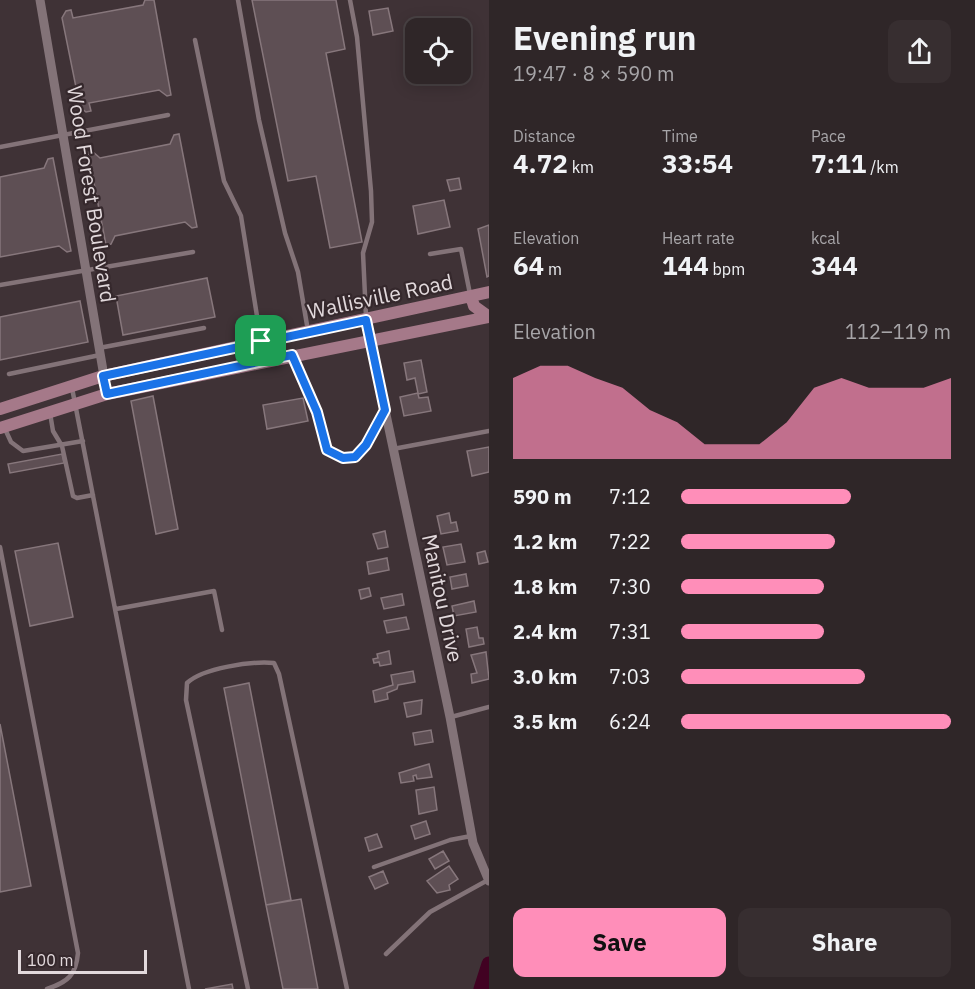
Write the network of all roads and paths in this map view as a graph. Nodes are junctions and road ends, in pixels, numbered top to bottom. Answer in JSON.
{"nodes":[{"id":1,"x":40,"y":0,"type":"edge"},
{"id":2,"x":238,"y":0,"type":"edge"},
{"id":3,"x":350,"y":0,"type":"edge"},
{"id":4,"x":195,"y":40,"type":"dead end"},
{"id":5,"x":168,"y":115,"type":"dead end"},
{"id":6,"x":64,"y":135,"type":"junction"},
{"id":7,"x":0,"y":147,"type":"edge"},
{"id":8,"x":193,"y":252,"type":"dead end"},
{"id":9,"x":430,"y":255,"type":"dead end"},
{"id":10,"x":86,"y":269,"type":"junction"},
{"id":11,"x":0,"y":285,"type":"edge"},
{"id":12,"x":489,"y":292,"type":"edge"},
{"id":13,"x":471,"y":296,"type":"junction"},
{"id":14,"x":489,"y":317,"type":"edge"},
{"id":15,"x":366,"y":320,"type":"junction"},
{"id":16,"x":204,"y":328,"type":"dead end"},
{"id":17,"x":308,"y":331,"type":"junction"},
{"id":18,"x":287,"y":335,"type":"junction"},
{"id":19,"x":261,"y":341,"type":"junction"},
{"id":20,"x":371,"y":341,"type":"junction"},
{"id":21,"x":99,"y":352,"type":"junction"},
{"id":22,"x":292,"y":355,"type":"junction"},
{"id":23,"x":9,"y":374,"type":"dead end"},
{"id":24,"x":103,"y":376,"type":"junction"},
{"id":25,"x":71,"y":386,"type":"junction"},
{"id":26,"x":107,"y":394,"type":"junction"},
{"id":27,"x":75,"y":404,"type":"junction"},
{"id":28,"x":0,"y":409,"type":"edge"},
{"id":29,"x":385,"y":410,"type":"junction"},
{"id":30,"x":49,"y":412,"type":"junction"},
{"id":31,"x":2,"y":427,"type":"edge"},
{"id":32,"x":489,"y":430,"type":"edge"},
{"id":33,"x":83,"y":441,"type":"junction"},
{"id":34,"x":62,"y":446,"type":"junction"},
{"id":35,"x":393,"y":449,"type":"junction"},
{"id":36,"x":93,"y":495,"type":"junction"},
{"id":37,"x":0,"y":547,"type":"edge"},
{"id":38,"x":116,"y":609,"type":"junction"},
{"id":39,"x":222,"y":630,"type":"dead end"},
{"id":40,"x":489,"y":707,"type":"edge"},
{"id":41,"x":450,"y":717,"type":"junction"},
{"id":42,"x":471,"y":836,"type":"junction"},
{"id":43,"x":374,"y":867,"type":"dead end"},
{"id":44,"x":488,"y":880,"type":"edge"},
{"id":45,"x":386,"y":954,"type":"dead end"},
{"id":46,"x":47,"y":989,"type":"edge"},
{"id":47,"x":189,"y":989,"type":"edge"},
{"id":48,"x":248,"y":989,"type":"edge"},
{"id":49,"x":347,"y":989,"type":"edge"}],
"edges":[{"from":1,"to":6,"type":"street","name":"Wood Forest Boulevard"},
{"from":2,"to":17,"type":"lane"},
{"from":3,"to":15,"type":"lane"},
{"from":4,"to":19,"type":"lane"},
{"from":5,"to":6,"type":"lane"},
{"from":6,"to":7,"type":"lane"},
{"from":6,"to":10,"type":"street","name":"Wood Forest Boulevard"},
{"from":8,"to":10,"type":"lane"},
{"from":9,"to":13,"type":"lane"},
{"from":10,"to":11,"type":"lane"},
{"from":10,"to":21,"type":"street","name":"Wood Forest Boulevard"},
{"from":12,"to":13,"type":"main road","name":"Wallisville Road"},
{"from":13,"to":14,"type":"main road"},
{"from":13,"to":15,"type":"main road","name":"Wallisville Road"},
{"from":14,"to":20,"type":"main road","name":"Wallisville Road"},
{"from":15,"to":17,"type":"main road","name":"Wallisville Road"},
{"from":15,"to":20,"type":"street","name":"Manitou Drive"},
{"from":16,"to":21,"type":"lane"},
{"from":17,"to":18,"type":"main road","name":"Wallisville Road"},
{"from":18,"to":19,"type":"main road","name":"Wallisville Road"},
{"from":18,"to":22,"type":"main road"},
{"from":19,"to":24,"type":"main road","name":"Wallisville Road"},
{"from":20,"to":22,"type":"main road","name":"Wallisville Road"},
{"from":20,"to":29,"type":"street","name":"Manitou Drive"},
{"from":21,"to":23,"type":"lane"},
{"from":21,"to":24,"type":"street","name":"Wood Forest Boulevard"},
{"from":22,"to":26,"type":"main road","name":"Wallisville Road"},
{"from":22,"to":29,"type":"lane"},
{"from":24,"to":25,"type":"main road","name":"Wallisville Road"},
{"from":24,"to":26,"type":"street","name":"Wood Forest Boulevard"},
{"from":25,"to":27,"type":"lane"},
{"from":25,"to":28,"type":"main road","name":"Wallisville Road"},
{"from":26,"to":27,"type":"main road","name":"Wallisville Road"},
{"from":27,"to":30,"type":"main road","name":"Wallisville Road"},
{"from":27,"to":33,"type":"lane"},
{"from":29,"to":35,"type":"street","name":"Manitou Drive"},
{"from":30,"to":31,"type":"main road","name":"Wallisville Road"},
{"from":30,"to":34,"type":"lane"},
{"from":31,"to":34,"type":"lane"},
{"from":32,"to":35,"type":"lane"},
{"from":33,"to":34,"type":"lane"},
{"from":33,"to":36,"type":"lane"},
{"from":34,"to":36,"type":"lane"},
{"from":35,"to":41,"type":"street","name":"Manitou Drive"},
{"from":36,"to":38,"type":"lane"},
{"from":37,"to":46,"type":"lane"},
{"from":38,"to":39,"type":"lane"},
{"from":38,"to":47,"type":"lane"},
{"from":40,"to":41,"type":"lane"},
{"from":41,"to":42,"type":"street","name":"Manitou Drive"},
{"from":42,"to":43,"type":"lane"},
{"from":42,"to":44,"type":"street","name":"Manitou Drive"},
{"from":44,"to":45,"type":"lane"},
{"from":48,"to":49,"type":"lane"}]}
